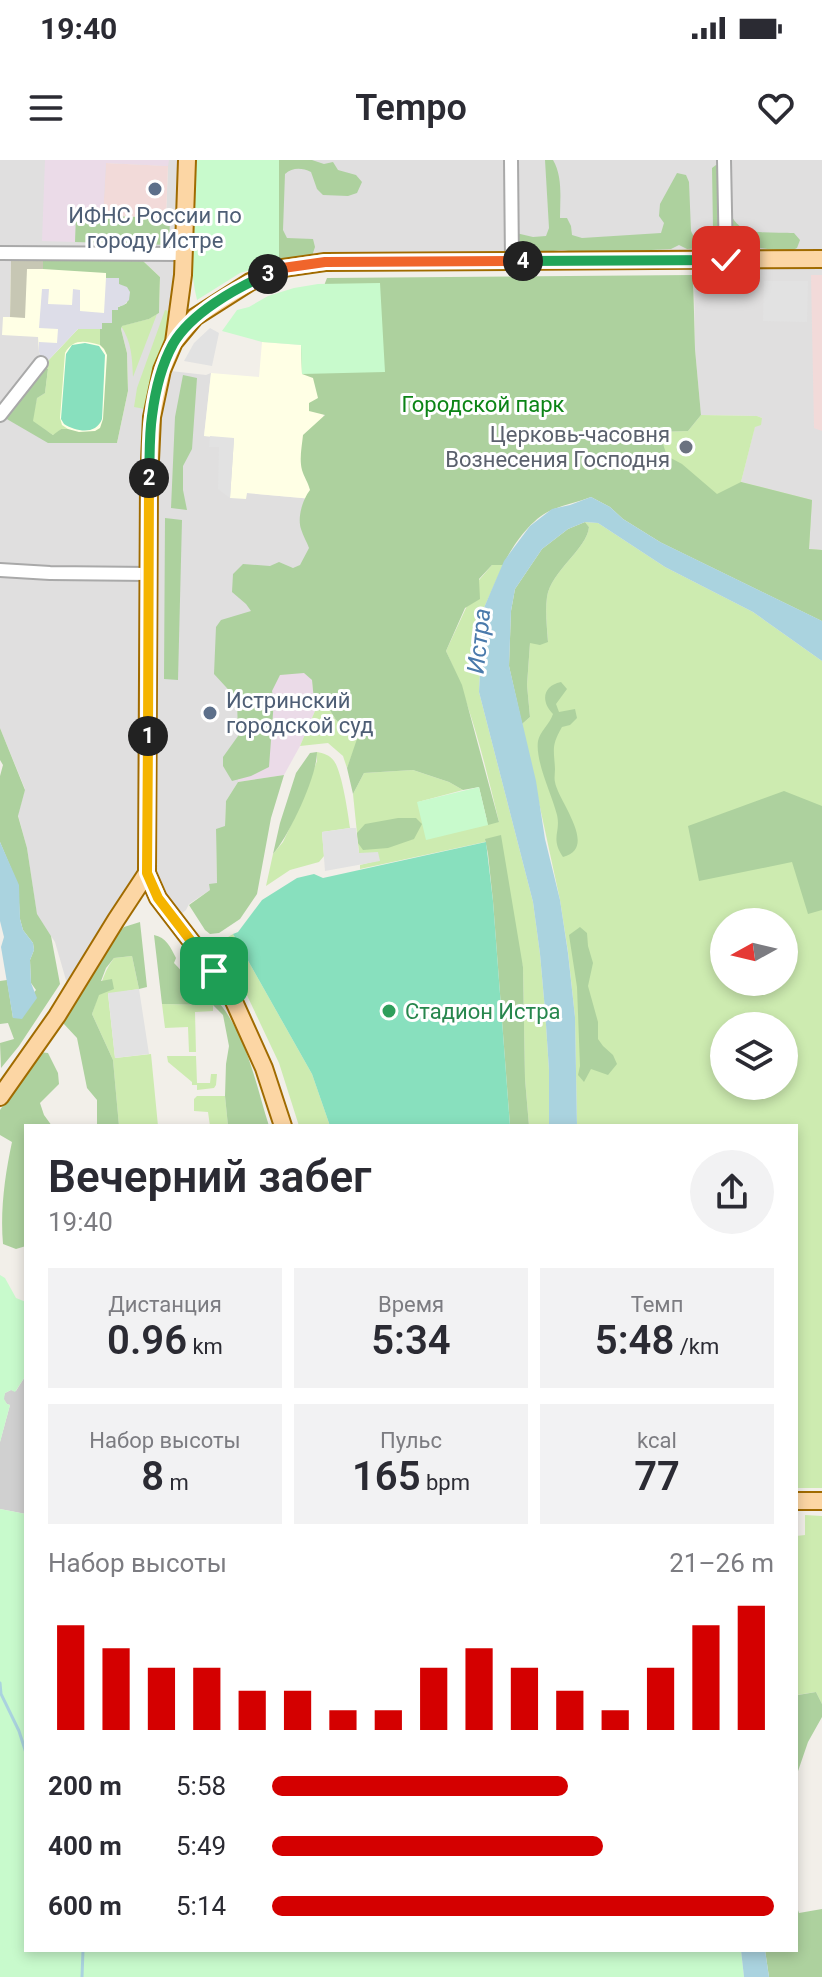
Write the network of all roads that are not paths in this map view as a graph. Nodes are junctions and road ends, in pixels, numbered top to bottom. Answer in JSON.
{"nodes":[{"id":1,"x":187,"y":160,"type":"edge"},
{"id":2,"x":511,"y":160,"type":"edge"},
{"id":3,"x":724,"y":160,"type":"edge"},
{"id":4,"x":0,"y":253,"type":"edge"},
{"id":5,"x":183,"y":254,"type":"junction"},
{"id":6,"x":822,"y":259,"type":"edge"},
{"id":7,"x":726,"y":260,"type":"junction"},
{"id":8,"x":512,"y":261,"type":"junction"},
{"id":9,"x":183,"y":275,"type":"junction"},
{"id":10,"x":195,"y":317,"type":"junction"},
{"id":11,"x":174,"y":342,"type":"junction"},
{"id":12,"x":41,"y":363,"type":"dead end"},
{"id":13,"x":0,"y":415,"type":"edge"},
{"id":14,"x":0,"y":570,"type":"edge"},
{"id":15,"x":150,"y":574,"type":"junction"},
{"id":16,"x":147,"y":873,"type":"junction"},
{"id":17,"x":0,"y":1097,"type":"edge"},
{"id":18,"x":282,"y":1124,"type":"edge"},
{"id":19,"x":798,"y":1501,"type":"edge"},
{"id":20,"x":822,"y":1501,"type":"edge"}],
"edges":[{"from":1,"to":5,"type":"main road"},
{"from":2,"to":8,"type":"street"},
{"from":3,"to":7,"type":"street"},
{"from":4,"to":5,"type":"street"},
{"from":5,"to":9,"type":"main road"},
{"from":6,"to":7,"type":"main road"},
{"from":7,"to":8,"type":"main road"},
{"from":8,"to":10,"type":"main road"},
{"from":9,"to":10,"type":"main road"},
{"from":9,"to":11,"type":"main road"},
{"from":10,"to":11,"type":"main road"},
{"from":11,"to":15,"type":"main road"},
{"from":12,"to":13,"type":"street"},
{"from":14,"to":15,"type":"street"},
{"from":15,"to":16,"type":"main road"},
{"from":16,"to":17,"type":"main road"},
{"from":16,"to":18,"type":"main road"},
{"from":19,"to":20,"type":"main road"}]}
